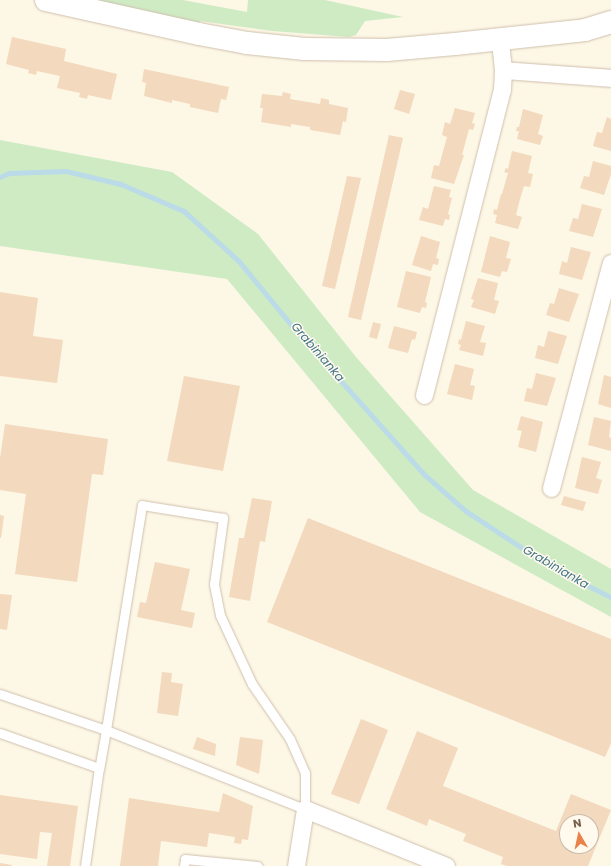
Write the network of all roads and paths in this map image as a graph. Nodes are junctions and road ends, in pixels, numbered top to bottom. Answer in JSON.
{"nodes":[{"id":1,"x":46,"y":0,"type":"edge"},
{"id":2,"x":611,"y":22,"type":"edge"},
{"id":3,"x":585,"y":30,"type":"junction"},
{"id":4,"x":611,"y":32,"type":"edge"},
{"id":5,"x":500,"y":39,"type":"junction"},
{"id":6,"x":503,"y":70,"type":"junction"},
{"id":7,"x":611,"y":78,"type":"edge"},
{"id":8,"x":611,"y":263,"type":"edge"},
{"id":9,"x":424,"y":395,"type":"dead end"},
{"id":10,"x":551,"y":488,"type":"dead end"},
{"id":11,"x":0,"y":694,"type":"edge"},
{"id":12,"x":106,"y":730,"type":"junction"},
{"id":13,"x":0,"y":733,"type":"edge"},
{"id":14,"x":99,"y":768,"type":"junction"},
{"id":15,"x":305,"y":809,"type":"junction"},
{"id":16,"x":85,"y":866,"type":"edge"},
{"id":17,"x":184,"y":866,"type":"edge"},
{"id":18,"x":258,"y":866,"type":"edge"},
{"id":19,"x":296,"y":866,"type":"edge"},
{"id":20,"x":446,"y":866,"type":"edge"}],
"edges":[{"from":1,"to":5,"type":"street"},
{"from":2,"to":3,"type":"street"},
{"from":3,"to":4,"type":"street"},
{"from":3,"to":5,"type":"street"},
{"from":5,"to":6,"type":"street"},
{"from":6,"to":7,"type":"street"},
{"from":6,"to":9,"type":"street"},
{"from":8,"to":10,"type":"street"},
{"from":11,"to":12,"type":"lane"},
{"from":12,"to":14,"type":"lane"},
{"from":12,"to":15,"type":"lane"},
{"from":12,"to":15,"type":"lane"},
{"from":13,"to":14,"type":"lane"},
{"from":14,"to":16,"type":"lane"},
{"from":15,"to":19,"type":"street"},
{"from":15,"to":20,"type":"street"},
{"from":17,"to":18,"type":"lane"}]}
